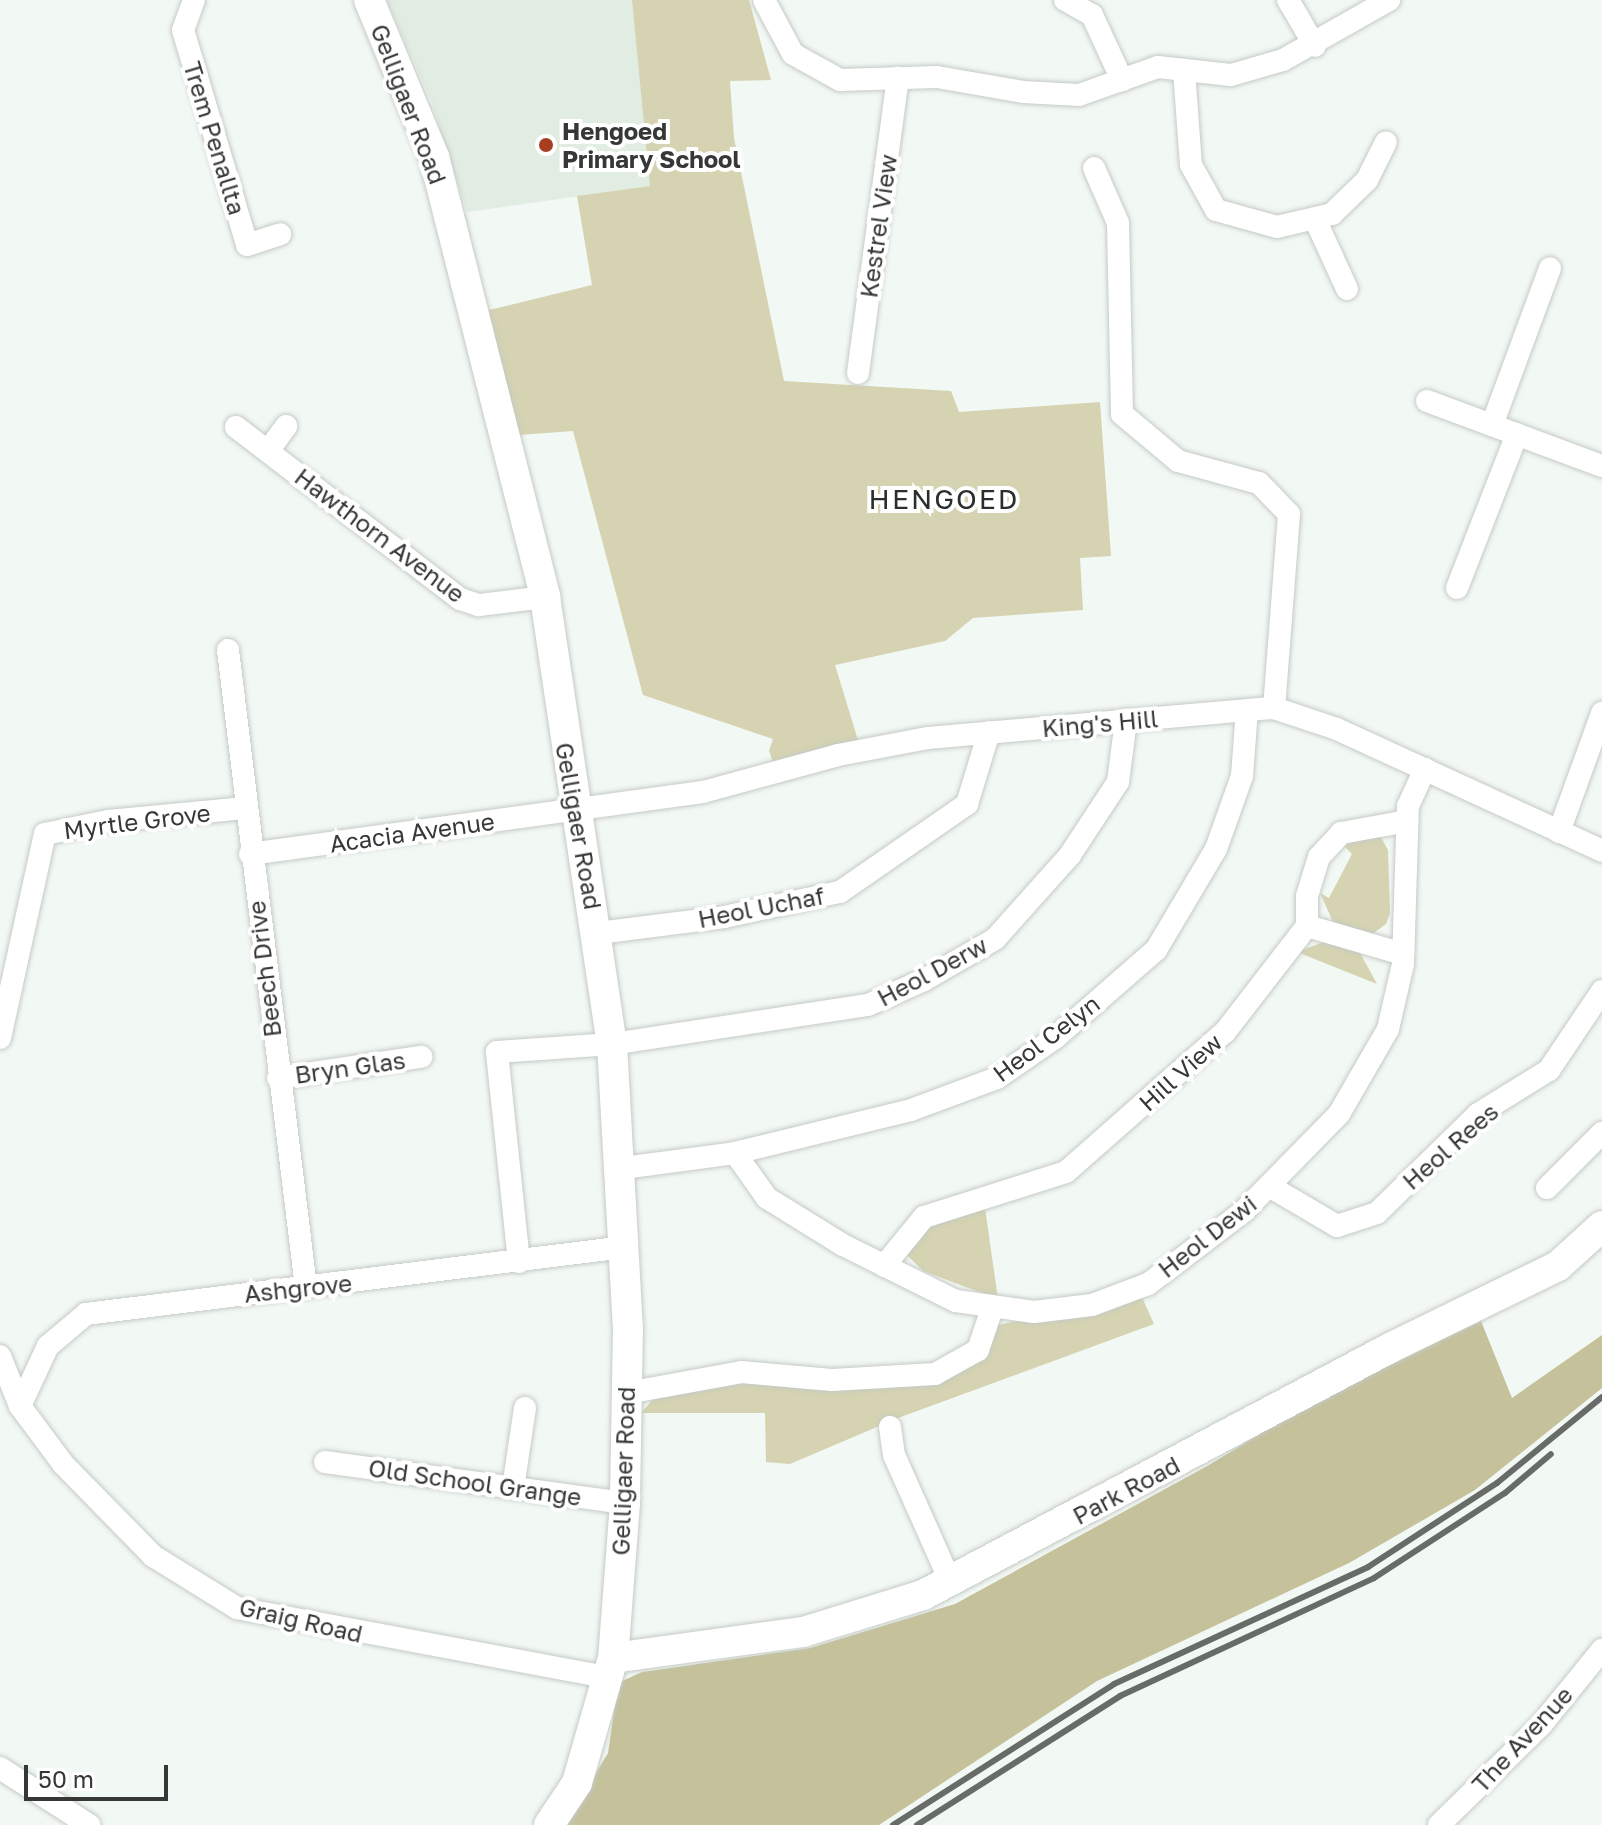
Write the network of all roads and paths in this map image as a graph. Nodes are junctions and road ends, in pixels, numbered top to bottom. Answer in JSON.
{"nodes":[{"id":1,"x":194,"y":0,"type":"edge"},
{"id":2,"x":369,"y":0,"type":"edge"},
{"id":3,"x":764,"y":0,"type":"edge"},
{"id":4,"x":1065,"y":0,"type":"edge"},
{"id":5,"x":1288,"y":0,"type":"edge"},
{"id":6,"x":1389,"y":0,"type":"edge"},
{"id":7,"x":1315,"y":46,"type":"junction"},
{"id":8,"x":1184,"y":70,"type":"junction"},
{"id":9,"x":898,"y":78,"type":"junction"},
{"id":10,"x":1122,"y":80,"type":"junction"},
{"id":11,"x":1386,"y":142,"type":"dead end"},
{"id":12,"x":1094,"y":168,"type":"dead end"},
{"id":13,"x":1315,"y":219,"type":"junction"},
{"id":14,"x":280,"y":234,"type":"dead end"},
{"id":15,"x":1550,"y":268,"type":"dead end"},
{"id":16,"x":1347,"y":289,"type":"dead end"},
{"id":17,"x":858,"y":373,"type":"dead end"},
{"id":18,"x":1427,"y":401,"type":"dead end"},
{"id":19,"x":1492,"y":425,"type":"junction"},
{"id":20,"x":286,"y":426,"type":"dead end"},
{"id":21,"x":236,"y":427,"type":"dead end"},
{"id":22,"x":1517,"y":434,"type":"junction"},
{"id":23,"x":268,"y":451,"type":"junction"},
{"id":24,"x":1602,"y":466,"type":"edge"},
{"id":25,"x":1457,"y":588,"type":"dead end"},
{"id":26,"x":545,"y":597,"type":"junction"},
{"id":27,"x":228,"y":650,"type":"dead end"},
{"id":28,"x":1274,"y":708,"type":"junction"},
{"id":29,"x":1247,"y":710,"type":"junction"},
{"id":30,"x":1602,"y":713,"type":"edge"},
{"id":31,"x":1126,"y":720,"type":"junction"},
{"id":32,"x":989,"y":732,"type":"junction"},
{"id":33,"x":1425,"y":769,"type":"junction"},
{"id":34,"x":245,"y":808,"type":"junction"},
{"id":35,"x":574,"y":808,"type":"junction"},
{"id":36,"x":1407,"y":821,"type":"junction"},
{"id":37,"x":1559,"y":832,"type":"junction"},
{"id":38,"x":1602,"y":851,"type":"edge"},
{"id":39,"x":250,"y":854,"type":"junction"},
{"id":40,"x":1307,"y":926,"type":"junction"},
{"id":41,"x":598,"y":933,"type":"junction"},
{"id":42,"x":1403,"y":954,"type":"junction"},
{"id":43,"x":1602,"y":991,"type":"edge"},
{"id":44,"x":0,"y":1038,"type":"edge"},
{"id":45,"x":612,"y":1044,"type":"junction"},
{"id":46,"x":421,"y":1057,"type":"dead end"},
{"id":47,"x":278,"y":1078,"type":"junction"},
{"id":48,"x":1602,"y":1133,"type":"edge"},
{"id":49,"x":735,"y":1153,"type":"junction"},
{"id":50,"x":623,"y":1168,"type":"junction"},
{"id":51,"x":1269,"y":1186,"type":"junction"},
{"id":52,"x":1547,"y":1188,"type":"dead end"},
{"id":53,"x":1602,"y":1226,"type":"edge"},
{"id":54,"x":625,"y":1247,"type":"junction"},
{"id":55,"x":519,"y":1262,"type":"junction"},
{"id":56,"x":884,"y":1266,"type":"junction"},
{"id":57,"x":306,"y":1287,"type":"junction"},
{"id":58,"x":993,"y":1306,"type":"junction"},
{"id":59,"x":0,"y":1356,"type":"edge"},
{"id":60,"x":627,"y":1393,"type":"junction"},
{"id":61,"x":20,"y":1406,"type":"junction"},
{"id":62,"x":525,"y":1408,"type":"dead end"},
{"id":63,"x":890,"y":1427,"type":"dead end"},
{"id":64,"x":325,"y":1462,"type":"dead end"},
{"id":65,"x":513,"y":1488,"type":"junction"},
{"id":66,"x":625,"y":1503,"type":"junction"},
{"id":67,"x":951,"y":1583,"type":"junction"},
{"id":68,"x":1602,"y":1650,"type":"edge"},
{"id":69,"x":612,"y":1668,"type":"junction"},
{"id":70,"x":0,"y":1768,"type":"edge"},
{"id":71,"x":89,"y":1825,"type":"edge"},
{"id":72,"x":549,"y":1825,"type":"edge"},
{"id":73,"x":1439,"y":1825,"type":"edge"}],
"edges":[{"from":1,"to":14,"type":"street","name":"Trem Penallta"},
{"from":2,"to":26,"type":"street","name":"Gelligaer Road"},
{"from":3,"to":9,"type":"street"},
{"from":4,"to":10,"type":"street"},
{"from":5,"to":7,"type":"street"},
{"from":6,"to":7,"type":"street"},
{"from":7,"to":8,"type":"street"},
{"from":8,"to":10,"type":"street"},
{"from":8,"to":13,"type":"street"},
{"from":9,"to":10,"type":"street"},
{"from":9,"to":17,"type":"street","name":"Kestrel View"},
{"from":11,"to":13,"type":"street"},
{"from":12,"to":28,"type":"street"},
{"from":13,"to":16,"type":"street"},
{"from":15,"to":19,"type":"street"},
{"from":18,"to":19,"type":"street"},
{"from":19,"to":22,"type":"street"},
{"from":20,"to":23,"type":"street"},
{"from":21,"to":23,"type":"street","name":"Hawthorn Avenue"},
{"from":22,"to":24,"type":"street"},
{"from":22,"to":25,"type":"street"},
{"from":23,"to":26,"type":"street","name":"Hawthorn Avenue"},
{"from":26,"to":35,"type":"street","name":"Gelligaer Road"},
{"from":27,"to":34,"type":"street","name":"Beech Drive"},
{"from":28,"to":29,"type":"street","name":"King's Hill"},
{"from":28,"to":33,"type":"street","name":"King's Hill"},
{"from":29,"to":31,"type":"street","name":"King's Hill"},
{"from":29,"to":49,"type":"street","name":"Heol Celyn"},
{"from":30,"to":37,"type":"street"},
{"from":31,"to":32,"type":"street","name":"King's Hill"},
{"from":31,"to":45,"type":"street","name":"Heol Derw"},
{"from":32,"to":35,"type":"street","name":"King's Hill"},
{"from":32,"to":41,"type":"street","name":"Heol Uchaf"},
{"from":33,"to":36,"type":"street","name":"Heol Dewi"},
{"from":33,"to":37,"type":"street","name":"King's Hill"},
{"from":34,"to":39,"type":"street","name":"Beech Drive"},
{"from":34,"to":44,"type":"street","name":"Myrtle Grove"},
{"from":35,"to":39,"type":"street","name":"Acacia Avenue"},
{"from":35,"to":41,"type":"street","name":"Gelligaer Road"},
{"from":36,"to":40,"type":"street"},
{"from":36,"to":42,"type":"street","name":"Heol Dewi"},
{"from":37,"to":38,"type":"street","name":"King's Hill"},
{"from":39,"to":47,"type":"street","name":"Beech Drive"},
{"from":40,"to":42,"type":"street"},
{"from":40,"to":56,"type":"street","name":"Hill View"},
{"from":41,"to":45,"type":"street","name":"Gelligaer Road"},
{"from":42,"to":51,"type":"street","name":"Heol Dewi"},
{"from":43,"to":51,"type":"street","name":"Heol Rees"},
{"from":45,"to":50,"type":"street","name":"Gelligaer Road"},
{"from":45,"to":55,"type":"street","name":"Heol Derw"},
{"from":46,"to":47,"type":"street","name":"Bryn Glas"},
{"from":47,"to":57,"type":"street","name":"Beech Drive"},
{"from":48,"to":52,"type":"street"},
{"from":49,"to":50,"type":"street","name":"Heol Celyn"},
{"from":49,"to":56,"type":"street","name":"Heol Dewi"},
{"from":50,"to":54,"type":"street","name":"Gelligaer Road"},
{"from":51,"to":58,"type":"street","name":"Heol Dewi"},
{"from":53,"to":67,"type":"street","name":"Park Road"},
{"from":54,"to":55,"type":"street","name":"Ashgrove"},
{"from":54,"to":60,"type":"street","name":"Gelligaer Road"},
{"from":55,"to":57,"type":"street","name":"Ashgrove"},
{"from":56,"to":58,"type":"street","name":"Heol Dewi"},
{"from":57,"to":61,"type":"street","name":"Ashgrove"},
{"from":58,"to":60,"type":"street"},
{"from":59,"to":61,"type":"street"},
{"from":60,"to":66,"type":"street","name":"Gelligaer Road"},
{"from":61,"to":69,"type":"street","name":"Graig Road"},
{"from":62,"to":65,"type":"street"},
{"from":63,"to":67,"type":"street"},
{"from":64,"to":65,"type":"street","name":"Old School Grange"},
{"from":65,"to":66,"type":"street","name":"Old School Grange"},
{"from":66,"to":69,"type":"street","name":"Gelligaer Road"},
{"from":67,"to":69,"type":"street","name":"Park Road"},
{"from":68,"to":73,"type":"street","name":"The Avenue"},
{"from":69,"to":72,"type":"street","name":"Gelligaer Road"},
{"from":70,"to":71,"type":"street"}]}
